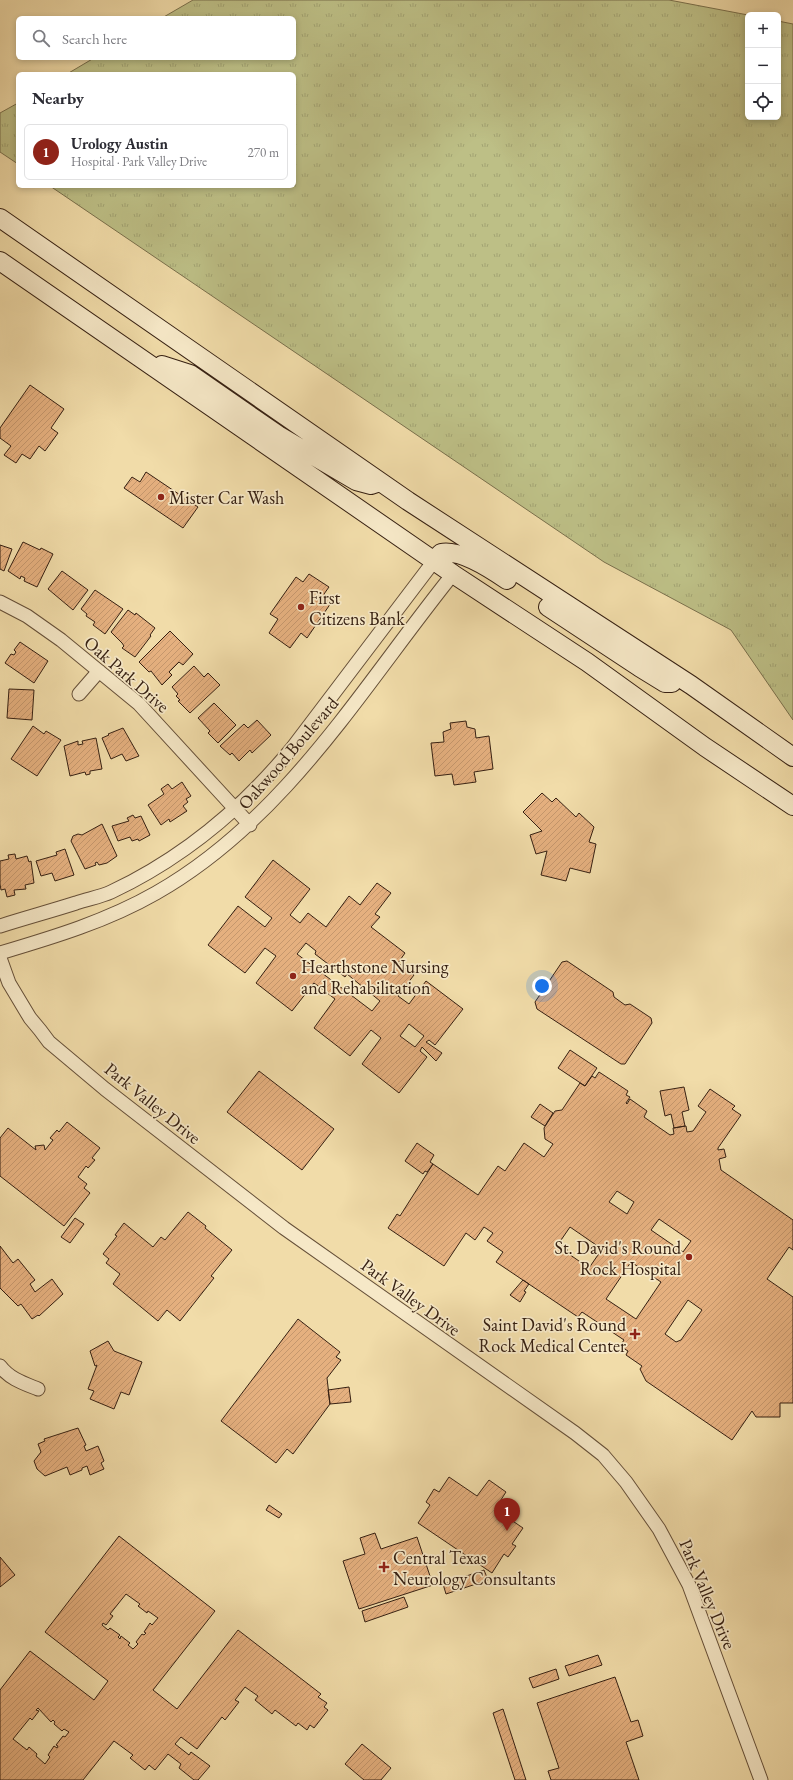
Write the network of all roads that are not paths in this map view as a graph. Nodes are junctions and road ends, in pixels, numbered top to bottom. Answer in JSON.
{"nodes":[{"id":1,"x":0,"y":218,"type":"edge"},
{"id":2,"x":0,"y":261,"type":"edge"},
{"id":3,"x":144,"y":360,"type":"junction"},
{"id":4,"x":380,"y":482,"type":"junction"},
{"id":5,"x":434,"y":561,"type":"junction"},
{"id":6,"x":453,"y":574,"type":"junction"},
{"id":7,"x":0,"y":602,"type":"edge"},
{"id":8,"x":99,"y":671,"type":"junction"},
{"id":9,"x":691,"y":685,"type":"junction"},
{"id":10,"x":79,"y":694,"type":"dead end"},
{"id":11,"x":793,"y":757,"type":"edge"},
{"id":12,"x":793,"y":806,"type":"edge"},
{"id":13,"x":236,"y":810,"type":"junction"},
{"id":14,"x":250,"y":825,"type":"junction"},
{"id":15,"x":0,"y":926,"type":"edge"},
{"id":16,"x":0,"y":953,"type":"edge"},
{"id":17,"x":0,"y":958,"type":"edge"},
{"id":18,"x":0,"y":1366,"type":"edge"},
{"id":19,"x":38,"y":1389,"type":"dead end"},
{"id":20,"x":761,"y":1780,"type":"edge"}],
"edges":[{"from":1,"to":4,"type":"main road"},
{"from":2,"to":3,"type":"main road"},
{"from":3,"to":4,"type":"main road"},
{"from":3,"to":5,"type":"main road"},
{"from":4,"to":9,"type":"main road"},
{"from":5,"to":6,"type":"main road"},
{"from":5,"to":9,"type":"main road"},
{"from":5,"to":13,"type":"street","name":"Oakwood Boulevard"},
{"from":6,"to":12,"type":"main road"},
{"from":6,"to":14,"type":"street","name":"Oakwood Boulevard"},
{"from":7,"to":8,"type":"street","name":"Oak Park Drive"},
{"from":8,"to":10,"type":"street"},
{"from":8,"to":13,"type":"street","name":"Oak Park Drive"},
{"from":9,"to":11,"type":"main road"},
{"from":13,"to":14,"type":"street","name":"Oak Park Drive"},
{"from":13,"to":15,"type":"street","name":"Oakwood Boulevard"},
{"from":14,"to":16,"type":"street","name":"Oakwood Boulevard"},
{"from":17,"to":20,"type":"street","name":"Park Valley Drive"},
{"from":18,"to":19,"type":"street"}]}
